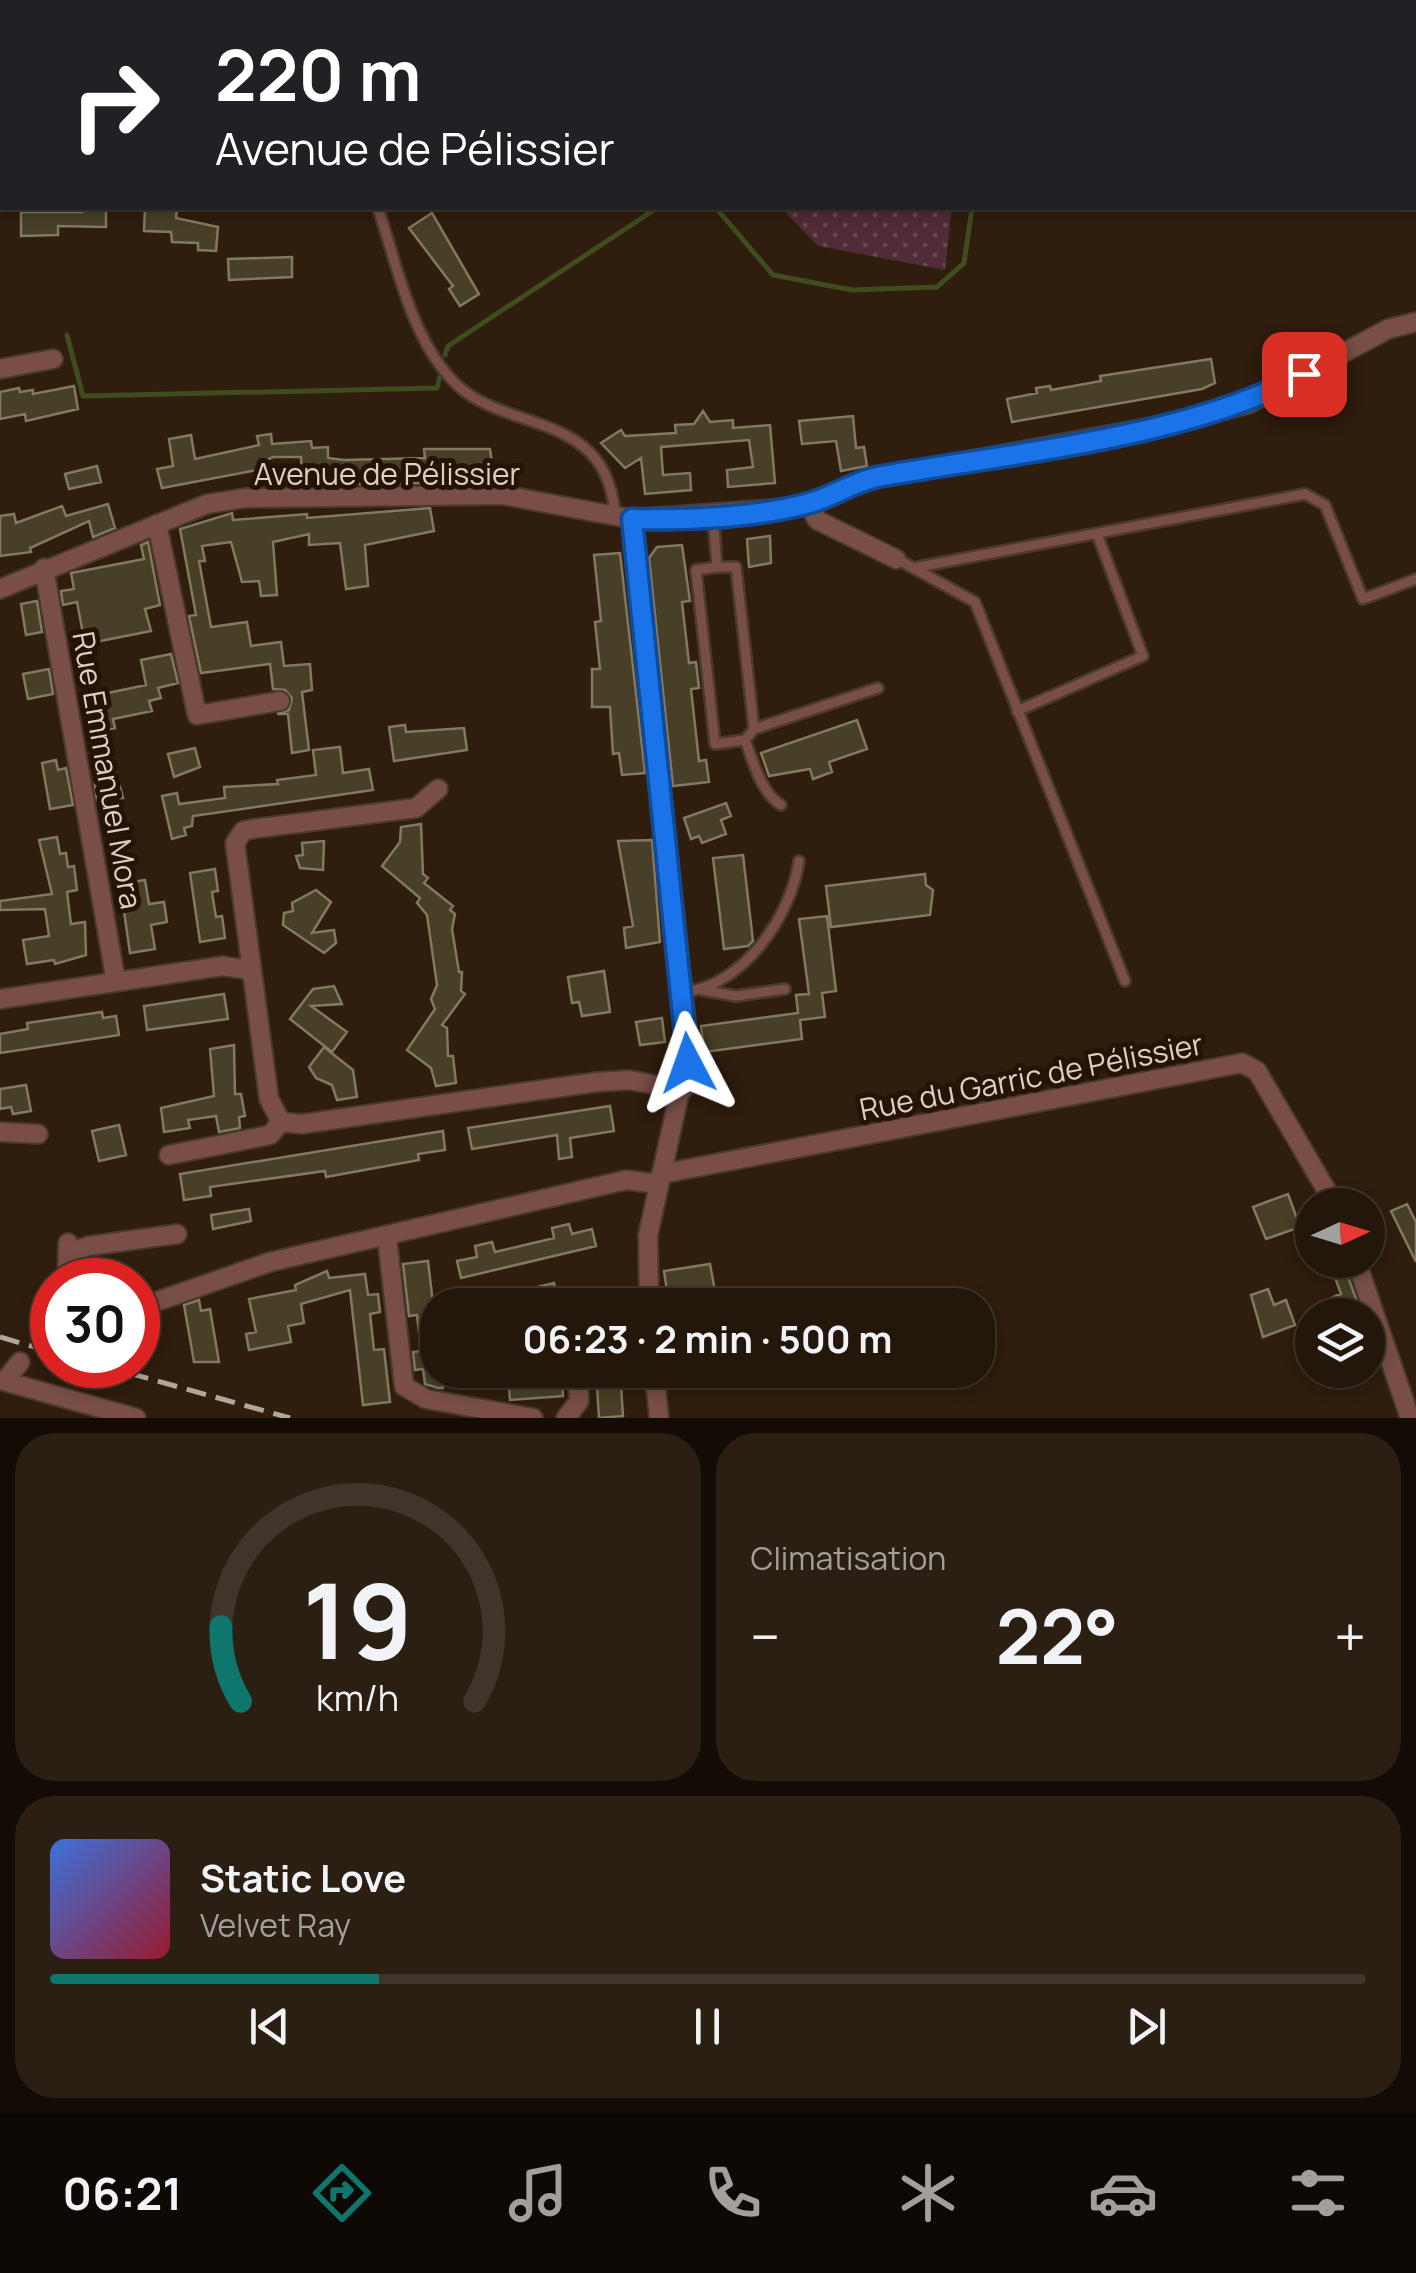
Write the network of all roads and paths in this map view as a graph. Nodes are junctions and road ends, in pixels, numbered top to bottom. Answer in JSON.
{"nodes":[{"id":1,"x":379,"y":210,"type":"edge"},
{"id":2,"x":1416,"y":322,"type":"edge"},
{"id":3,"x":53,"y":359,"type":"dead end"},
{"id":4,"x":0,"y":369,"type":"edge"},
{"id":5,"x":809,"y":504,"type":"junction"},
{"id":6,"x":713,"y":516,"type":"junction"},
{"id":7,"x":624,"y":518,"type":"junction"},
{"id":8,"x":157,"y":524,"type":"junction"},
{"id":9,"x":1097,"y":534,"type":"junction"},
{"id":10,"x":896,"y":559,"type":"joint"},
{"id":11,"x":44,"y":568,"type":"junction"},
{"id":12,"x":717,"y":568,"type":"junction"},
{"id":13,"x":918,"y":568,"type":"junction"},
{"id":14,"x":1416,"y":578,"type":"edge"},
{"id":15,"x":0,"y":589,"type":"edge"},
{"id":16,"x":878,"y":688,"type":"dead end"},
{"id":17,"x":280,"y":700,"type":"dead end"},
{"id":18,"x":1017,"y":711,"type":"junction"},
{"id":19,"x":754,"y":729,"type":"junction"},
{"id":20,"x":745,"y":740,"type":"junction"},
{"id":21,"x":438,"y":789,"type":"dead end"},
{"id":22,"x":781,"y":804,"type":"dead end"},
{"id":23,"x":799,"y":861,"type":"dead end"},
{"id":24,"x":249,"y":970,"type":"junction"},
{"id":25,"x":1125,"y":981,"type":"dead end"},
{"id":26,"x":116,"y":982,"type":"junction"},
{"id":27,"x":784,"y":988,"type":"dead end"},
{"id":28,"x":702,"y":990,"type":"junction"},
{"id":29,"x":683,"y":992,"type":"junction"},
{"id":30,"x":0,"y":999,"type":"edge"},
{"id":31,"x":683,"y":1090,"type":"junction"},
{"id":32,"x":281,"y":1122,"type":"junction"},
{"id":33,"x":0,"y":1132,"type":"edge"},
{"id":34,"x":38,"y":1134,"type":"dead end"},
{"id":35,"x":169,"y":1154,"type":"dead end"},
{"id":36,"x":660,"y":1179,"type":"junction"},
{"id":37,"x":1324,"y":1188,"type":"edge"},
{"id":38,"x":177,"y":1234,"type":"dead end"},
{"id":39,"x":386,"y":1238,"type":"junction"},
{"id":40,"x":68,"y":1258,"type":"edge"},
{"id":41,"x":1362,"y":1278,"type":"edge"},
{"id":42,"x":649,"y":1288,"type":"edge"},
{"id":43,"x":160,"y":1300,"type":"edge"},
{"id":44,"x":20,"y":1362,"type":"dead end"},
{"id":45,"x":2,"y":1380,"type":"edge"},
{"id":46,"x":578,"y":1388,"type":"edge"},
{"id":47,"x":656,"y":1388,"type":"edge"},
{"id":48,"x":128,"y":1417,"type":"edge"},
{"id":49,"x":533,"y":1418,"type":"edge"},
{"id":50,"x":566,"y":1418,"type":"edge"},
{"id":51,"x":658,"y":1418,"type":"edge"},
{"id":52,"x":1410,"y":1418,"type":"edge"}],
"edges":[{"from":1,"to":7,"type":"lane"},
{"from":2,"to":5,"type":"street","name":"Avenue de Pélissier"},
{"from":3,"to":4,"type":"street"},
{"from":5,"to":6,"type":"street","name":"Avenue de Pélissier"},
{"from":5,"to":10,"type":"street"},
{"from":6,"to":7,"type":"street","name":"Avenue de Pélissier"},
{"from":6,"to":12,"type":"lane"},
{"from":7,"to":8,"type":"street","name":"Avenue de Pélissier"},
{"from":7,"to":29,"type":"street"},
{"from":8,"to":11,"type":"street","name":"Avenue de Pélissier"},
{"from":8,"to":17,"type":"street"},
{"from":9,"to":13,"type":"lane"},
{"from":9,"to":14,"type":"lane"},
{"from":9,"to":18,"type":"lane"},
{"from":10,"to":13,"type":"lane"},
{"from":11,"to":15,"type":"street","name":"Avenue de Pélissier"},
{"from":11,"to":26,"type":"street","name":"Rue Emmanuel Mora"},
{"from":12,"to":19,"type":"lane"},
{"from":12,"to":20,"type":"lane"},
{"from":13,"to":18,"type":"lane"},
{"from":16,"to":19,"type":"lane"},
{"from":18,"to":25,"type":"lane"},
{"from":19,"to":20,"type":"lane"},
{"from":20,"to":22,"type":"lane"},
{"from":21,"to":24,"type":"street"},
{"from":23,"to":28,"type":"lane"},
{"from":24,"to":26,"type":"street"},
{"from":24,"to":32,"type":"street"},
{"from":26,"to":30,"type":"street"},
{"from":27,"to":28,"type":"lane"},
{"from":28,"to":29,"type":"lane"},
{"from":29,"to":31,"type":"street"},
{"from":31,"to":32,"type":"street"},
{"from":31,"to":36,"type":"street"},
{"from":32,"to":35,"type":"street"},
{"from":33,"to":34,"type":"street"},
{"from":36,"to":37,"type":"street","name":"Rue du Garric de Pélissier"},
{"from":36,"to":39,"type":"street","name":"Rue du Garric de Pélissier"},
{"from":36,"to":42,"type":"street"},
{"from":38,"to":40,"type":"street"},
{"from":39,"to":43,"type":"street","name":"Rue du Garric de Pélissier"},
{"from":39,"to":49,"type":"street"},
{"from":41,"to":52,"type":"street"},
{"from":44,"to":45,"type":"street"},
{"from":45,"to":48,"type":"street"},
{"from":46,"to":50,"type":"street"},
{"from":47,"to":51,"type":"street"}]}
